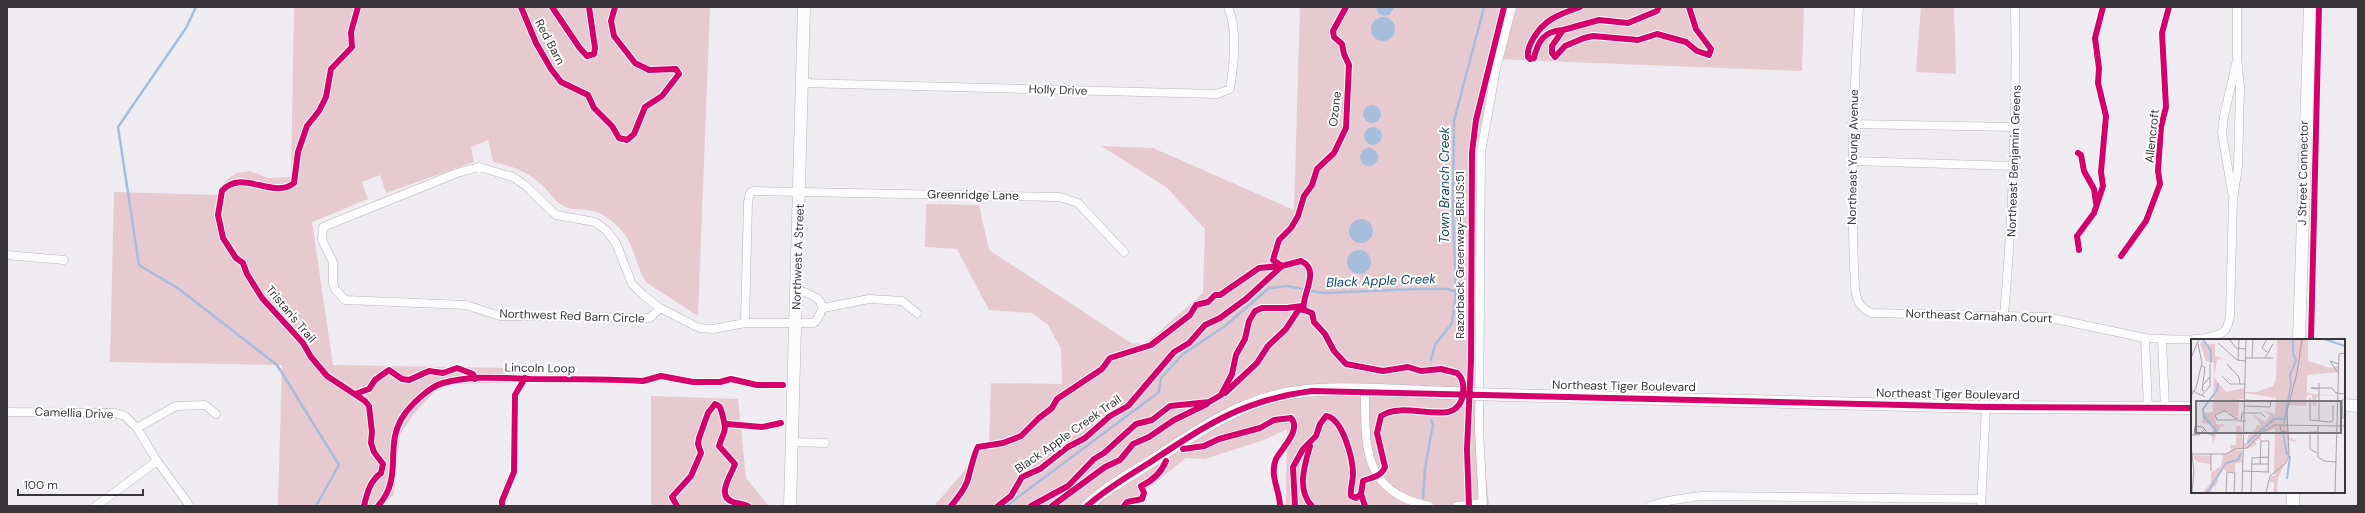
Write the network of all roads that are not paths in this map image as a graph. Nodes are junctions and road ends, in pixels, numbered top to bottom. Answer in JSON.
{"nodes":[{"id":1,"x":804,"y":7,"type":"edge"},
{"id":2,"x":1228,"y":7,"type":"edge"},
{"id":3,"x":1512,"y":7,"type":"edge"},
{"id":4,"x":1859,"y":7,"type":"edge"},
{"id":5,"x":2015,"y":7,"type":"edge"},
{"id":6,"x":2237,"y":7,"type":"edge"},
{"id":7,"x":2310,"y":7,"type":"edge"},
{"id":8,"x":2237,"y":57,"type":"junction"},
{"id":9,"x":803,"y":83,"type":"junction"},
{"id":10,"x":1852,"y":124,"type":"junction"},
{"id":11,"x":2015,"y":127,"type":"junction"},
{"id":12,"x":1852,"y":161,"type":"junction"},
{"id":13,"x":2014,"y":166,"type":"junction"},
{"id":14,"x":800,"y":193,"type":"junction"},
{"id":15,"x":2233,"y":199,"type":"junction"},
{"id":16,"x":1124,"y":252,"type":"dead end"},
{"id":17,"x":7,"y":255,"type":"edge"},
{"id":18,"x":64,"y":260,"type":"dead end"},
{"id":19,"x":798,"y":290,"type":"junction"},
{"id":20,"x":1861,"y":306,"type":"joint"},
{"id":21,"x":660,"y":308,"type":"junction"},
{"id":22,"x":822,"y":308,"type":"junction"},
{"id":23,"x":917,"y":313,"type":"dead end"},
{"id":24,"x":2004,"y":315,"type":"junction"},
{"id":25,"x":745,"y":323,"type":"junction"},
{"id":26,"x":797,"y":324,"type":"junction"},
{"id":27,"x":2145,"y":338,"type":"junction"},
{"id":28,"x":2162,"y":339,"type":"junction"},
{"id":29,"x":2299,"y":339,"type":"edge"},
{"id":30,"x":1365,"y":391,"type":"junction"},
{"id":31,"x":2345,"y":405,"type":"edge"},
{"id":32,"x":1986,"y":406,"type":"junction"},
{"id":33,"x":2358,"y":406,"type":"edge"},
{"id":34,"x":2191,"y":408,"type":"edge"},
{"id":35,"x":2148,"y":409,"type":"junction"},
{"id":36,"x":2165,"y":409,"type":"junction"},
{"id":37,"x":7,"y":412,"type":"edge"},
{"id":38,"x":216,"y":414,"type":"dead end"},
{"id":39,"x":137,"y":428,"type":"junction"},
{"id":40,"x":793,"y":442,"type":"junction"},
{"id":41,"x":825,"y":443,"type":"dead end"},
{"id":42,"x":157,"y":461,"type":"junction"},
{"id":43,"x":2293,"y":493,"type":"edge"},
{"id":44,"x":1981,"y":502,"type":"edge"},
{"id":45,"x":1854,"y":503,"type":"edge"},
{"id":46,"x":1483,"y":504,"type":"edge"},
{"id":47,"x":96,"y":506,"type":"edge"},
{"id":48,"x":190,"y":506,"type":"edge"},
{"id":49,"x":790,"y":506,"type":"edge"},
{"id":50,"x":1087,"y":506,"type":"edge"},
{"id":51,"x":1429,"y":506,"type":"edge"},
{"id":52,"x":1457,"y":506,"type":"edge"},
{"id":53,"x":1650,"y":506,"type":"edge"},
{"id":54,"x":2293,"y":506,"type":"edge"}],
"edges":[{"from":1,"to":9,"type":"street","name":"Northwest A Street"},
{"from":2,"to":9,"type":"street","name":"Holly Drive"},
{"from":3,"to":46,"type":"street"},
{"from":4,"to":10,"type":"street","name":"Northeast Young Avenue"},
{"from":5,"to":11,"type":"street","name":"Northeast Benjamin Greens"},
{"from":6,"to":8,"type":"street"},
{"from":7,"to":29,"type":"street"},
{"from":8,"to":15,"type":"street"},
{"from":8,"to":15,"type":"street"},
{"from":9,"to":14,"type":"street","name":"Northwest A Street"},
{"from":10,"to":11,"type":"street"},
{"from":10,"to":12,"type":"street","name":"Northeast Young Avenue"},
{"from":11,"to":13,"type":"street","name":"Northeast Benjamin Greens"},
{"from":12,"to":13,"type":"street"},
{"from":12,"to":20,"type":"street","name":"Northeast Young Avenue"},
{"from":13,"to":24,"type":"street","name":"Northeast Benjamin Greens"},
{"from":14,"to":16,"type":"street","name":"Greenridge Lane"},
{"from":14,"to":19,"type":"street","name":"Northwest A Street"},
{"from":14,"to":25,"type":"street","name":"Greenridge Lane"},
{"from":15,"to":28,"type":"street","name":"Northeast Carnahan Court"},
{"from":17,"to":18,"type":"street"},
{"from":19,"to":22,"type":"street"},
{"from":19,"to":26,"type":"street","name":"Northwest A Street"},
{"from":20,"to":24,"type":"street","name":"Northeast Carnahan Court"},
{"from":21,"to":21,"type":"street","name":"Northwest Red Barn Circle"},
{"from":21,"to":25,"type":"street"},
{"from":22,"to":23,"type":"street"},
{"from":22,"to":26,"type":"street"},
{"from":24,"to":27,"type":"street","name":"Northeast Carnahan Court"},
{"from":25,"to":26,"type":"street"},
{"from":26,"to":40,"type":"street","name":"Northwest A Street"},
{"from":27,"to":28,"type":"street","name":"Northeast Carnahan Court"},
{"from":27,"to":35,"type":"street"},
{"from":28,"to":36,"type":"street"},
{"from":30,"to":32,"type":"street","name":"Northeast Tiger Boulevard","bridge":true},
{"from":30,"to":50,"type":"street","name":"Northeast Tiger Boulevard"},
{"from":30,"to":51,"type":"street"},
{"from":31,"to":33,"type":"street"},
{"from":32,"to":35,"type":"street","name":"Northeast Tiger Boulevard"},
{"from":32,"to":44,"type":"street"},
{"from":34,"to":36,"type":"street","name":"Northeast Tiger Boulevard"},
{"from":35,"to":36,"type":"street","name":"Northeast Tiger Boulevard"},
{"from":37,"to":39,"type":"street","name":"Camellia Drive"},
{"from":38,"to":39,"type":"street"},
{"from":39,"to":42,"type":"street","name":"Camellia Drive"},
{"from":40,"to":41,"type":"street"},
{"from":40,"to":49,"type":"street","name":"Northwest A Street"},
{"from":42,"to":47,"type":"street"},
{"from":42,"to":48,"type":"street","name":"Camellia Drive"},
{"from":43,"to":54,"type":"street"},
{"from":44,"to":45,"type":"street"},
{"from":45,"to":53,"type":"street"},
{"from":46,"to":52,"type":"street"}]}
